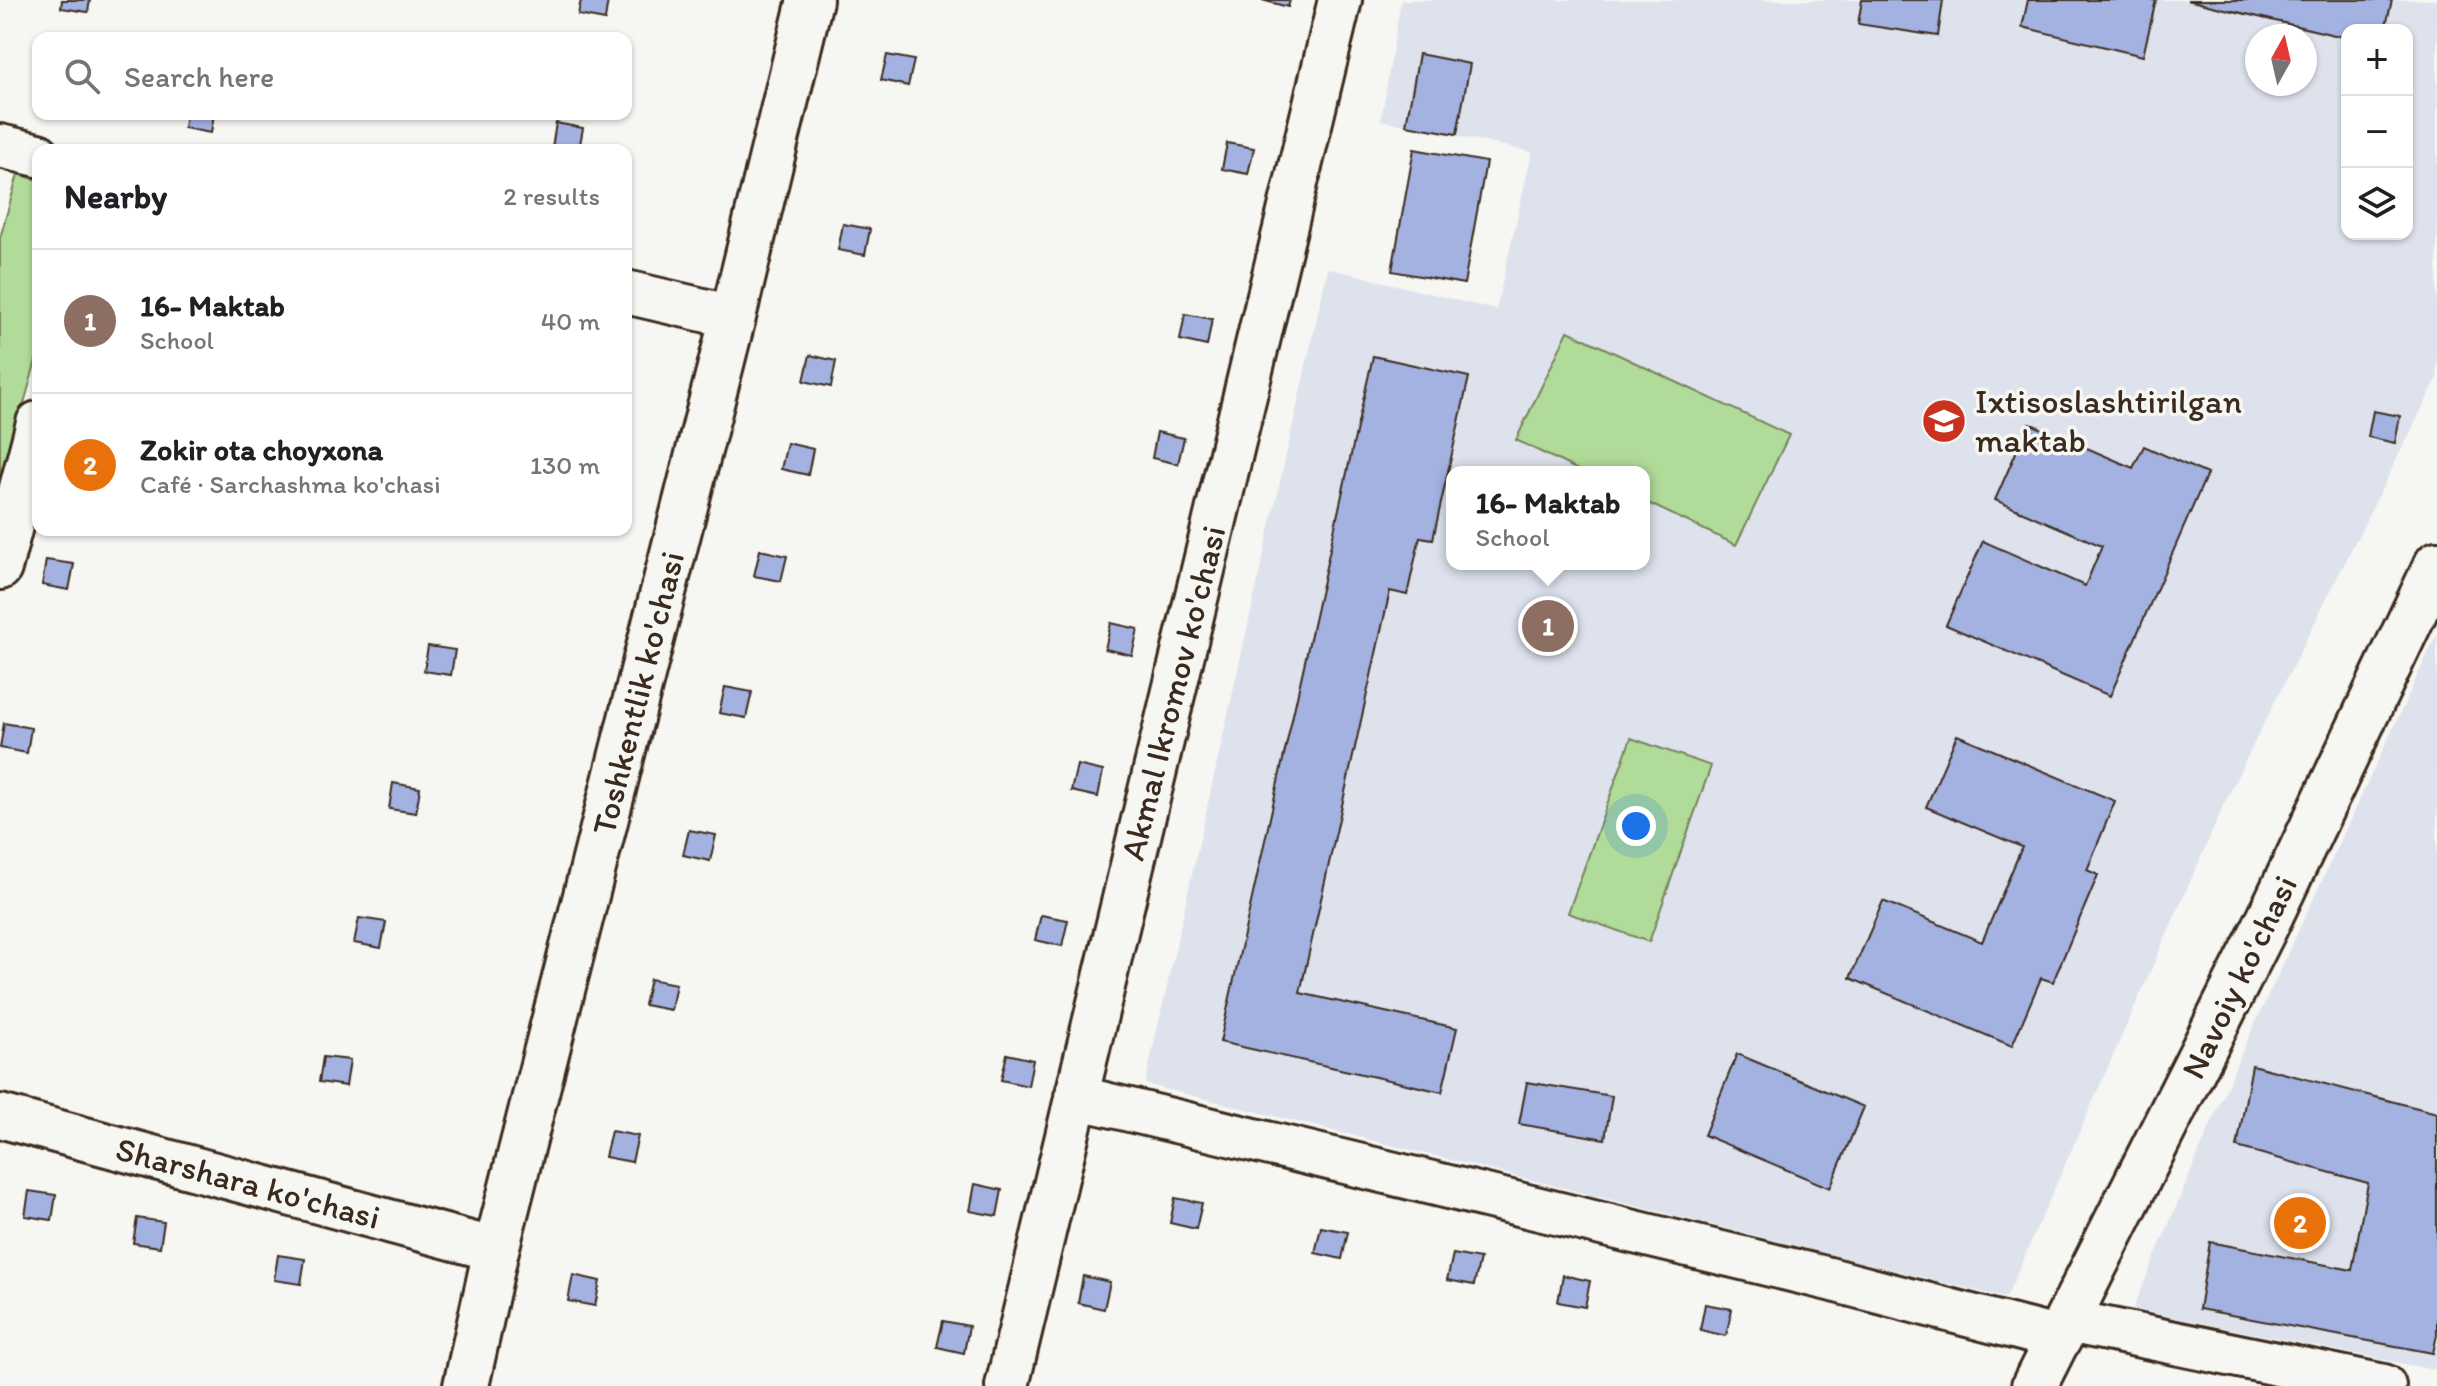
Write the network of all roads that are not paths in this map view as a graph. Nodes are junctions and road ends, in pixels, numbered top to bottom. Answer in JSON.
{"nodes":[{"id":1,"x":810,"y":0,"type":"edge"},
{"id":2,"x":1340,"y":0,"type":"edge"},
{"id":3,"x":0,"y":146,"type":"edge"},
{"id":4,"x":32,"y":154,"type":"edge"},
{"id":5,"x":632,"y":293,"type":"edge"},
{"id":6,"x":733,"y":317,"type":"junction"},
{"id":7,"x":32,"y":446,"type":"edge"},
{"id":8,"x":2437,"y":564,"type":"edge"},
{"id":9,"x":0,"y":568,"type":"edge"},
{"id":10,"x":1076,"y":1097,"type":"junction"},
{"id":11,"x":0,"y":1116,"type":"edge"},
{"id":12,"x":496,"y":1250,"type":"junction"},
{"id":13,"x":2064,"y":1330,"type":"junction"},
{"id":14,"x":466,"y":1386,"type":"edge"},
{"id":15,"x":1007,"y":1386,"type":"edge"},
{"id":16,"x":2034,"y":1386,"type":"edge"},
{"id":17,"x":2384,"y":1386,"type":"edge"}],
"edges":[{"from":1,"to":6,"type":"main road","name":"Toshkentlik ko'chasi"},
{"from":2,"to":10,"type":"street","name":"Akmal Ikromov ko'chasi"},
{"from":3,"to":4,"type":"street"},
{"from":5,"to":6,"type":"street"},
{"from":6,"to":12,"type":"main road","name":"Toshkentlik ko'chasi"},
{"from":7,"to":9,"type":"street"},
{"from":8,"to":13,"type":"main road","name":"Navoiy ko'chasi"},
{"from":10,"to":13,"type":"street"},
{"from":10,"to":15,"type":"street","name":"Akmal Ikromov ko'chasi"},
{"from":11,"to":12,"type":"street","name":"Sharshara ko'chasi"},
{"from":12,"to":14,"type":"main road","name":"Toshkentlik ko'chasi"},
{"from":13,"to":16,"type":"main road","name":"Navoiy ko'chasi"},
{"from":13,"to":17,"type":"street"}]}
